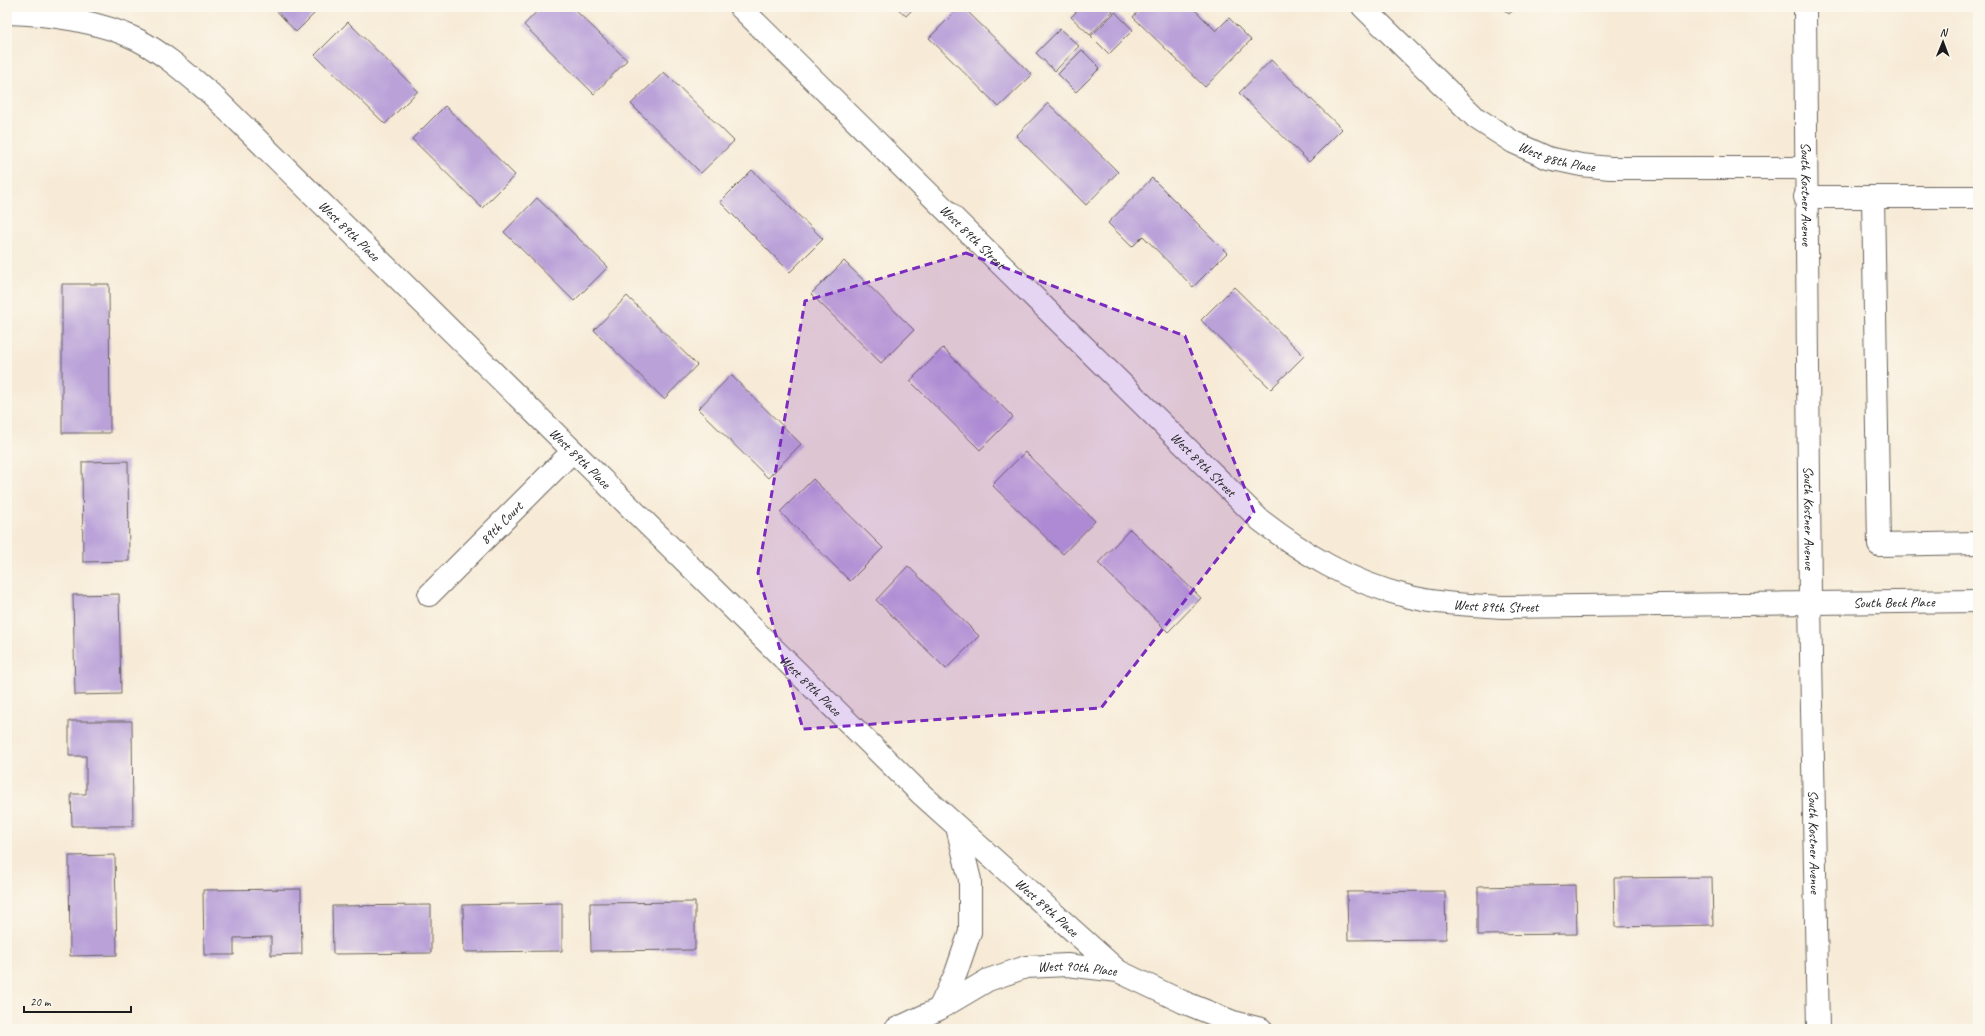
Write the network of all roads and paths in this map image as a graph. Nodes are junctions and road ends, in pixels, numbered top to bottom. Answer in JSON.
{"nodes":[{"id":1,"x":740,"y":7,"type":"edge"},
{"id":2,"x":1363,"y":7,"type":"edge"},
{"id":3,"x":1805,"y":7,"type":"edge"},
{"id":4,"x":7,"y":13,"type":"edge"},
{"id":5,"x":1805,"y":168,"type":"junction"},
{"id":6,"x":1805,"y":197,"type":"junction"},
{"id":7,"x":1873,"y":197,"type":"junction"},
{"id":8,"x":1978,"y":197,"type":"edge"},
{"id":9,"x":573,"y":451,"type":"junction"},
{"id":10,"x":1978,"y":543,"type":"edge"},
{"id":11,"x":428,"y":596,"type":"dead end"},
{"id":12,"x":1978,"y":601,"type":"edge"},
{"id":13,"x":1810,"y":602,"type":"junction"},
{"id":14,"x":957,"y":827,"type":"junction"},
{"id":15,"x":1118,"y":971,"type":"junction"},
{"id":16,"x":939,"y":1009,"type":"junction"},
{"id":17,"x":896,"y":1029,"type":"edge"},
{"id":18,"x":1261,"y":1029,"type":"edge"},
{"id":19,"x":1818,"y":1029,"type":"edge"}],
"edges":[{"from":1,"to":13,"type":"street","name":"West 89th Street"},
{"from":2,"to":5,"type":"street","name":"West 88th Place"},
{"from":3,"to":5,"type":"street","name":"South Kostner Avenue"},
{"from":4,"to":9,"type":"street","name":"West 89th Place"},
{"from":5,"to":6,"type":"street","name":"South Kostner Avenue"},
{"from":6,"to":7,"type":"street"},
{"from":6,"to":13,"type":"street","name":"South Kostner Avenue"},
{"from":7,"to":8,"type":"street"},
{"from":7,"to":10,"type":"street"},
{"from":9,"to":11,"type":"street","name":"89th Court"},
{"from":9,"to":14,"type":"street","name":"West 89th Place"},
{"from":12,"to":13,"type":"street","name":"South Beck Place"},
{"from":13,"to":19,"type":"street","name":"South Kostner Avenue"},
{"from":14,"to":15,"type":"street","name":"West 89th Place"},
{"from":14,"to":16,"type":"street"},
{"from":15,"to":16,"type":"street","name":"West 90th Place"},
{"from":15,"to":18,"type":"street","name":"West 90th Place"},
{"from":16,"to":17,"type":"street","name":"West 90th Place"}]}
